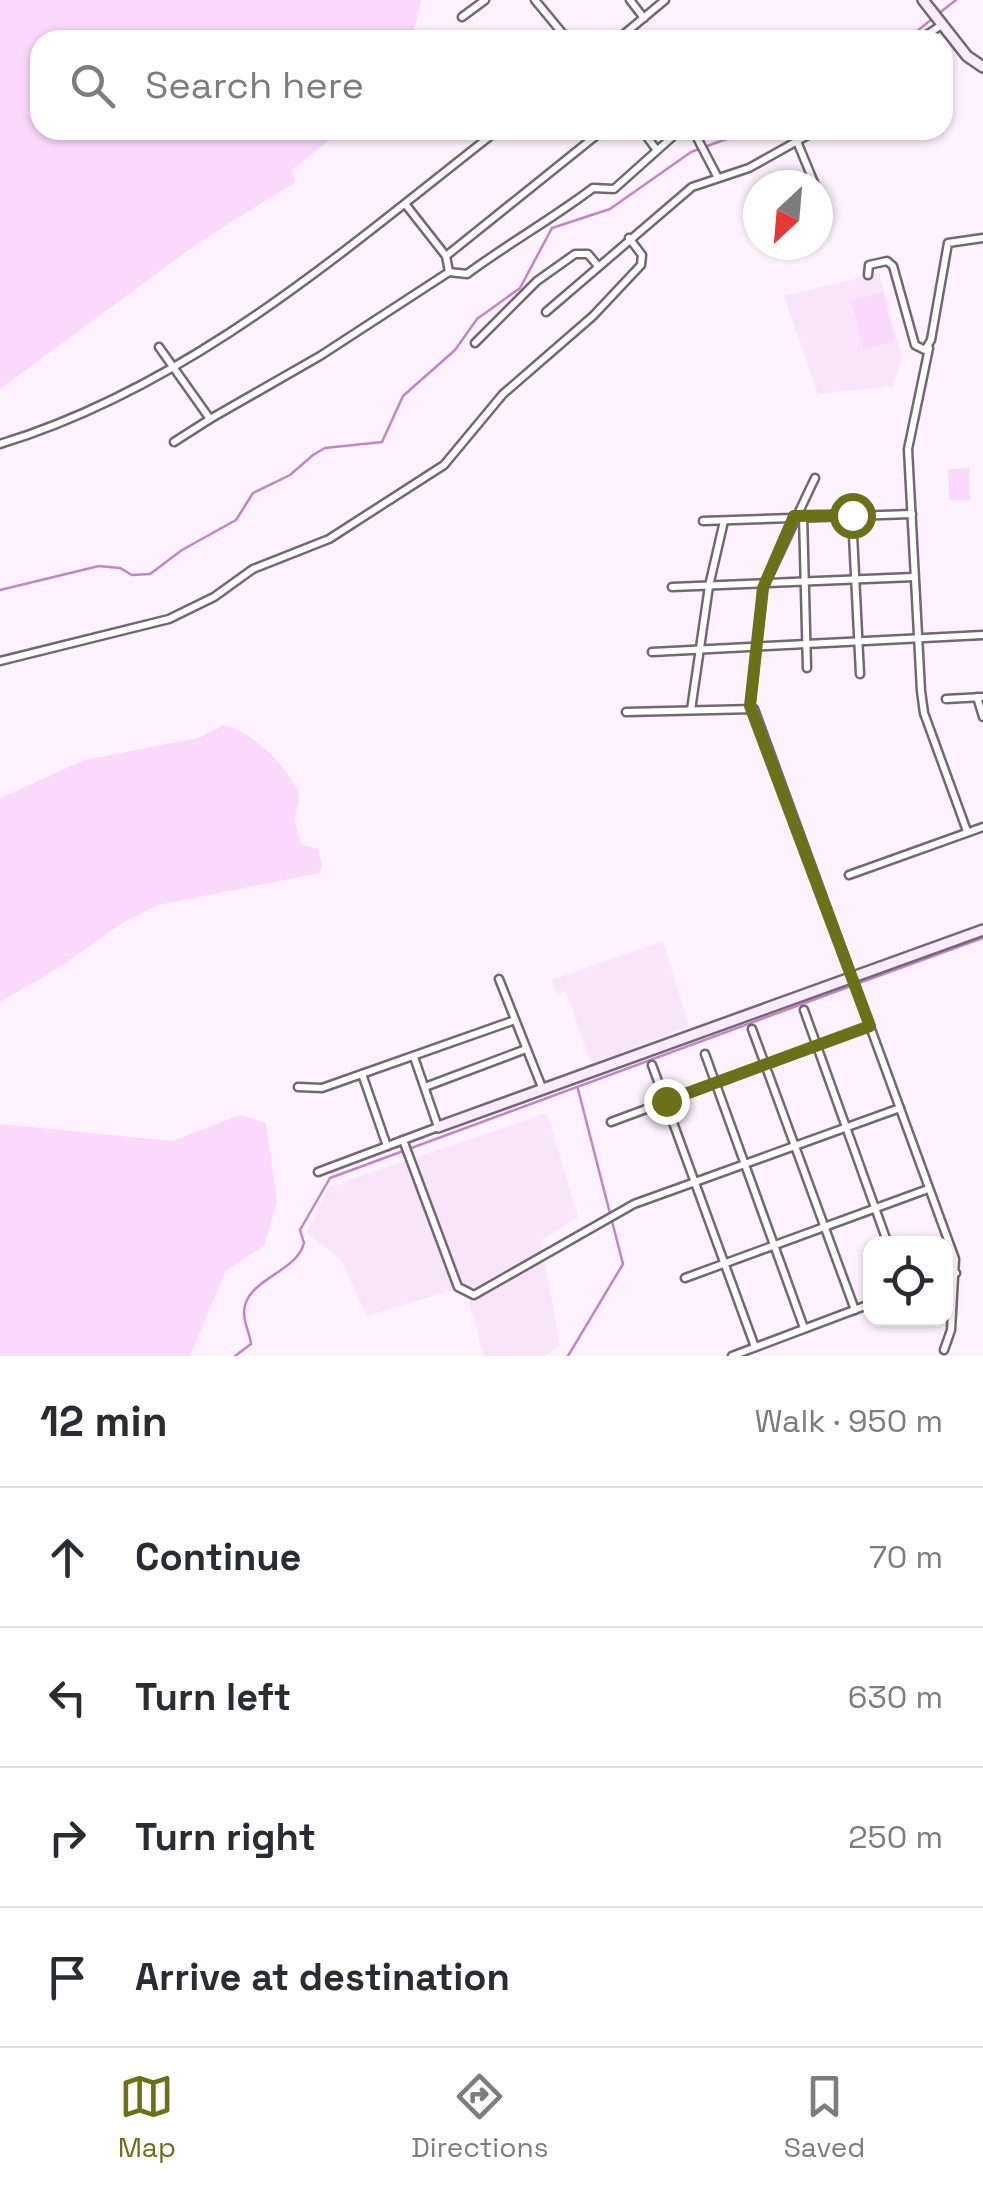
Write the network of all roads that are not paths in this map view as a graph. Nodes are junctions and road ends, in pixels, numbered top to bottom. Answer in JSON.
{"nodes":[{"id":1,"x":486,"y":0,"type":"edge"},
{"id":2,"x":534,"y":0,"type":"edge"},
{"id":3,"x":630,"y":0,"type":"edge"},
{"id":4,"x":665,"y":0,"type":"edge"},
{"id":5,"x":923,"y":0,"type":"edge"},
{"id":6,"x":462,"y":17,"type":"dead end"},
{"id":7,"x":644,"y":18,"type":"junction"},
{"id":8,"x":938,"y":18,"type":"junction"},
{"id":9,"x":560,"y":30,"type":"edge"},
{"id":10,"x":629,"y":30,"type":"edge"},
{"id":11,"x":928,"y":30,"type":"edge"},
{"id":12,"x":947,"y":30,"type":"edge"},
{"id":13,"x":953,"y":38,"type":"edge"},
{"id":14,"x":983,"y":67,"type":"edge"},
{"id":15,"x":486,"y":140,"type":"edge"},
{"id":16,"x":591,"y":140,"type":"edge"},
{"id":17,"x":649,"y":140,"type":"edge"},
{"id":18,"x":667,"y":140,"type":"edge"},
{"id":19,"x":700,"y":140,"type":"edge"},
{"id":20,"x":793,"y":140,"type":"edge"},
{"id":21,"x":797,"y":140,"type":"edge"},
{"id":22,"x":656,"y":149,"type":"junction"},
{"id":23,"x":809,"y":170,"type":"edge"},
{"id":24,"x":718,"y":176,"type":"junction"},
{"id":25,"x":406,"y":205,"type":"junction"},
{"id":26,"x":629,"y":238,"type":"junction"},
{"id":27,"x":983,"y":238,"type":"edge"},
{"id":28,"x":446,"y":256,"type":"junction"},
{"id":29,"x":598,"y":266,"type":"junction"},
{"id":30,"x":449,"y":272,"type":"junction"},
{"id":31,"x":868,"y":275,"type":"dead end"},
{"id":32,"x":546,"y":312,"type":"dead end"},
{"id":33,"x":475,"y":343,"type":"dead end"},
{"id":34,"x":159,"y":347,"type":"dead end"},
{"id":35,"x":929,"y":348,"type":"junction"},
{"id":36,"x":171,"y":365,"type":"junction"},
{"id":37,"x":210,"y":419,"type":"junction"},
{"id":38,"x":174,"y":442,"type":"dead end"},
{"id":39,"x":0,"y":444,"type":"edge"},
{"id":40,"x":815,"y":478,"type":"dead end"},
{"id":41,"x":912,"y":514,"type":"junction"},
{"id":42,"x":798,"y":515,"type":"junction"},
{"id":43,"x":852,"y":515,"type":"junction"},
{"id":44,"x":703,"y":521,"type":"dead end"},
{"id":45,"x":724,"y":522,"type":"junction"},
{"id":46,"x":914,"y":576,"type":"junction"},
{"id":47,"x":856,"y":580,"type":"junction"},
{"id":48,"x":806,"y":582,"type":"junction"},
{"id":49,"x":764,"y":583,"type":"junction"},
{"id":50,"x":672,"y":586,"type":"dead end"},
{"id":51,"x":708,"y":587,"type":"junction"},
{"id":52,"x":983,"y":635,"type":"edge"},
{"id":53,"x":917,"y":637,"type":"junction"},
{"id":54,"x":859,"y":640,"type":"junction"},
{"id":55,"x":807,"y":644,"type":"junction"},
{"id":56,"x":754,"y":645,"type":"junction"},
{"id":57,"x":698,"y":648,"type":"junction"},
{"id":58,"x":652,"y":652,"type":"dead end"},
{"id":59,"x":0,"y":661,"type":"edge"},
{"id":60,"x":807,"y":668,"type":"dead end"},
{"id":61,"x":860,"y":674,"type":"dead end"},
{"id":62,"x":980,"y":697,"type":"edge"},
{"id":63,"x":946,"y":699,"type":"dead end"},
{"id":64,"x":750,"y":706,"type":"junction"},
{"id":65,"x":691,"y":710,"type":"junction"},
{"id":66,"x":626,"y":712,"type":"dead end"},
{"id":67,"x":983,"y":716,"type":"edge"},
{"id":68,"x":983,"y":826,"type":"edge"},
{"id":69,"x":968,"y":831,"type":"junction"},
{"id":70,"x":850,"y":876,"type":"dead end"},
{"id":71,"x":983,"y":930,"type":"edge"},
{"id":72,"x":499,"y":979,"type":"dead end"},
{"id":73,"x":853,"y":983,"type":"junction"},
{"id":74,"x":804,"y":1010,"type":"dead end"},
{"id":75,"x":515,"y":1020,"type":"junction"},
{"id":76,"x":870,"y":1026,"type":"junction"},
{"id":77,"x":752,"y":1029,"type":"dead end"},
{"id":78,"x":817,"y":1046,"type":"junction"},
{"id":79,"x":526,"y":1050,"type":"junction"},
{"id":80,"x":705,"y":1054,"type":"dead end"},
{"id":81,"x":414,"y":1056,"type":"junction"},
{"id":82,"x":652,"y":1064,"type":"dead end"},
{"id":83,"x":766,"y":1066,"type":"junction"},
{"id":84,"x":362,"y":1074,"type":"junction"},
{"id":85,"x":715,"y":1083,"type":"junction"},
{"id":86,"x":298,"y":1086,"type":"dead end"},
{"id":87,"x":425,"y":1087,"type":"junction"},
{"id":88,"x":543,"y":1090,"type":"junction"},
{"id":89,"x":666,"y":1101,"type":"junction"},
{"id":90,"x":900,"y":1108,"type":"junction"},
{"id":91,"x":611,"y":1122,"type":"dead end"},
{"id":92,"x":438,"y":1127,"type":"junction"},
{"id":93,"x":846,"y":1128,"type":"junction"},
{"id":94,"x":403,"y":1140,"type":"junction"},
{"id":95,"x":388,"y":1146,"type":"junction"},
{"id":96,"x":795,"y":1146,"type":"junction"},
{"id":97,"x":744,"y":1164,"type":"junction"},
{"id":98,"x":318,"y":1172,"type":"dead end"},
{"id":99,"x":695,"y":1182,"type":"junction"},
{"id":100,"x":928,"y":1189,"type":"junction"},
{"id":101,"x":875,"y":1208,"type":"junction"},
{"id":102,"x":825,"y":1227,"type":"junction"},
{"id":103,"x":885,"y":1236,"type":"edge"},
{"id":104,"x":774,"y":1246,"type":"junction"},
{"id":105,"x":725,"y":1264,"type":"junction"},
{"id":106,"x":956,"y":1273,"type":"junction"},
{"id":107,"x":953,"y":1274,"type":"edge"},
{"id":108,"x":684,"y":1278,"type":"dead end"},
{"id":109,"x":863,"y":1307,"type":"edge"},
{"id":110,"x":855,"y":1310,"type":"junction"},
{"id":111,"x":804,"y":1328,"type":"junction"},
{"id":112,"x":755,"y":1346,"type":"junction"},
{"id":113,"x":944,"y":1350,"type":"dead end"},
{"id":114,"x":732,"y":1356,"type":"edge"}],
"edges":[{"from":1,"to":6,"type":"street"},
{"from":2,"to":9,"type":"street"},
{"from":3,"to":7,"type":"street"},
{"from":4,"to":7,"type":"street"},
{"from":5,"to":8,"type":"street"},
{"from":7,"to":10,"type":"street"},
{"from":8,"to":11,"type":"street"},
{"from":8,"to":12,"type":"street"},
{"from":13,"to":14,"type":"street"},
{"from":15,"to":25,"type":"street"},
{"from":16,"to":28,"type":"street"},
{"from":17,"to":22,"type":"street"},
{"from":18,"to":22,"type":"street"},
{"from":19,"to":24,"type":"street"},
{"from":20,"to":24,"type":"street"},
{"from":21,"to":23,"type":"street"},
{"from":22,"to":30,"type":"street"},
{"from":24,"to":26,"type":"street"},
{"from":25,"to":28,"type":"street"},
{"from":25,"to":36,"type":"street"},
{"from":26,"to":29,"type":"street"},
{"from":26,"to":59,"type":"street"},
{"from":27,"to":35,"type":"street"},
{"from":28,"to":30,"type":"street"},
{"from":29,"to":32,"type":"street"},
{"from":29,"to":33,"type":"street"},
{"from":30,"to":37,"type":"street"},
{"from":31,"to":35,"type":"street"},
{"from":34,"to":36,"type":"street"},
{"from":35,"to":41,"type":"street"},
{"from":36,"to":37,"type":"street"},
{"from":36,"to":39,"type":"street"},
{"from":37,"to":38,"type":"street"},
{"from":40,"to":42,"type":"street"},
{"from":41,"to":43,"type":"street"},
{"from":41,"to":46,"type":"street"},
{"from":42,"to":43,"type":"street"},
{"from":42,"to":45,"type":"street"},
{"from":42,"to":48,"type":"street"},
{"from":42,"to":49,"type":"street"},
{"from":43,"to":47,"type":"street"},
{"from":44,"to":45,"type":"street"},
{"from":45,"to":51,"type":"street"},
{"from":46,"to":47,"type":"street"},
{"from":46,"to":53,"type":"street"},
{"from":47,"to":48,"type":"street"},
{"from":47,"to":54,"type":"street"},
{"from":48,"to":49,"type":"street"},
{"from":48,"to":55,"type":"street"},
{"from":49,"to":51,"type":"street"},
{"from":49,"to":56,"type":"street"},
{"from":50,"to":51,"type":"street"},
{"from":51,"to":57,"type":"street"},
{"from":52,"to":53,"type":"street"},
{"from":53,"to":54,"type":"street"},
{"from":53,"to":69,"type":"street"},
{"from":54,"to":55,"type":"street"},
{"from":54,"to":61,"type":"street"},
{"from":55,"to":56,"type":"street"},
{"from":55,"to":60,"type":"street"},
{"from":56,"to":57,"type":"street"},
{"from":56,"to":64,"type":"street"},
{"from":57,"to":58,"type":"street"},
{"from":57,"to":65,"type":"street"},
{"from":62,"to":63,"type":"street"},
{"from":62,"to":67,"type":"street"},
{"from":64,"to":65,"type":"street"},
{"from":64,"to":73,"type":"street"},
{"from":65,"to":66,"type":"street"},
{"from":68,"to":69,"type":"street"},
{"from":69,"to":70,"type":"street"},
{"from":71,"to":73,"type":"street"},
{"from":72,"to":75,"type":"street"},
{"from":73,"to":76,"type":"street"},
{"from":73,"to":88,"type":"street"},
{"from":74,"to":78,"type":"street"},
{"from":75,"to":79,"type":"street"},
{"from":75,"to":81,"type":"street"},
{"from":76,"to":78,"type":"street"},
{"from":76,"to":90,"type":"street"},
{"from":77,"to":83,"type":"street"},
{"from":78,"to":83,"type":"street"},
{"from":78,"to":93,"type":"street"},
{"from":79,"to":87,"type":"street"},
{"from":79,"to":88,"type":"street"},
{"from":80,"to":85,"type":"street"},
{"from":81,"to":84,"type":"street"},
{"from":81,"to":87,"type":"street"},
{"from":82,"to":89,"type":"street"},
{"from":83,"to":85,"type":"street"},
{"from":83,"to":96,"type":"street"},
{"from":84,"to":86,"type":"street"},
{"from":84,"to":95,"type":"street"},
{"from":85,"to":89,"type":"street"},
{"from":85,"to":97,"type":"street"},
{"from":87,"to":92,"type":"street"},
{"from":88,"to":92,"type":"street"},
{"from":89,"to":91,"type":"street"},
{"from":89,"to":99,"type":"street"},
{"from":90,"to":93,"type":"street"},
{"from":90,"to":100,"type":"street"},
{"from":92,"to":94,"type":"street"},
{"from":93,"to":96,"type":"street"},
{"from":93,"to":101,"type":"street"},
{"from":94,"to":95,"type":"street"},
{"from":94,"to":99,"type":"street"},
{"from":95,"to":98,"type":"street"},
{"from":96,"to":97,"type":"street"},
{"from":96,"to":102,"type":"street"},
{"from":97,"to":99,"type":"street"},
{"from":97,"to":104,"type":"street"},
{"from":99,"to":105,"type":"street"},
{"from":100,"to":101,"type":"street"},
{"from":100,"to":106,"type":"street"},
{"from":101,"to":102,"type":"street"},
{"from":101,"to":103,"type":"street"},
{"from":102,"to":104,"type":"street"},
{"from":102,"to":110,"type":"street"},
{"from":104,"to":105,"type":"street"},
{"from":104,"to":111,"type":"street"},
{"from":105,"to":108,"type":"street"},
{"from":105,"to":112,"type":"street"},
{"from":106,"to":107,"type":"street"},
{"from":106,"to":113,"type":"street"},
{"from":109,"to":110,"type":"street"},
{"from":110,"to":111,"type":"street"},
{"from":111,"to":112,"type":"street"},
{"from":112,"to":114,"type":"street"}]}
